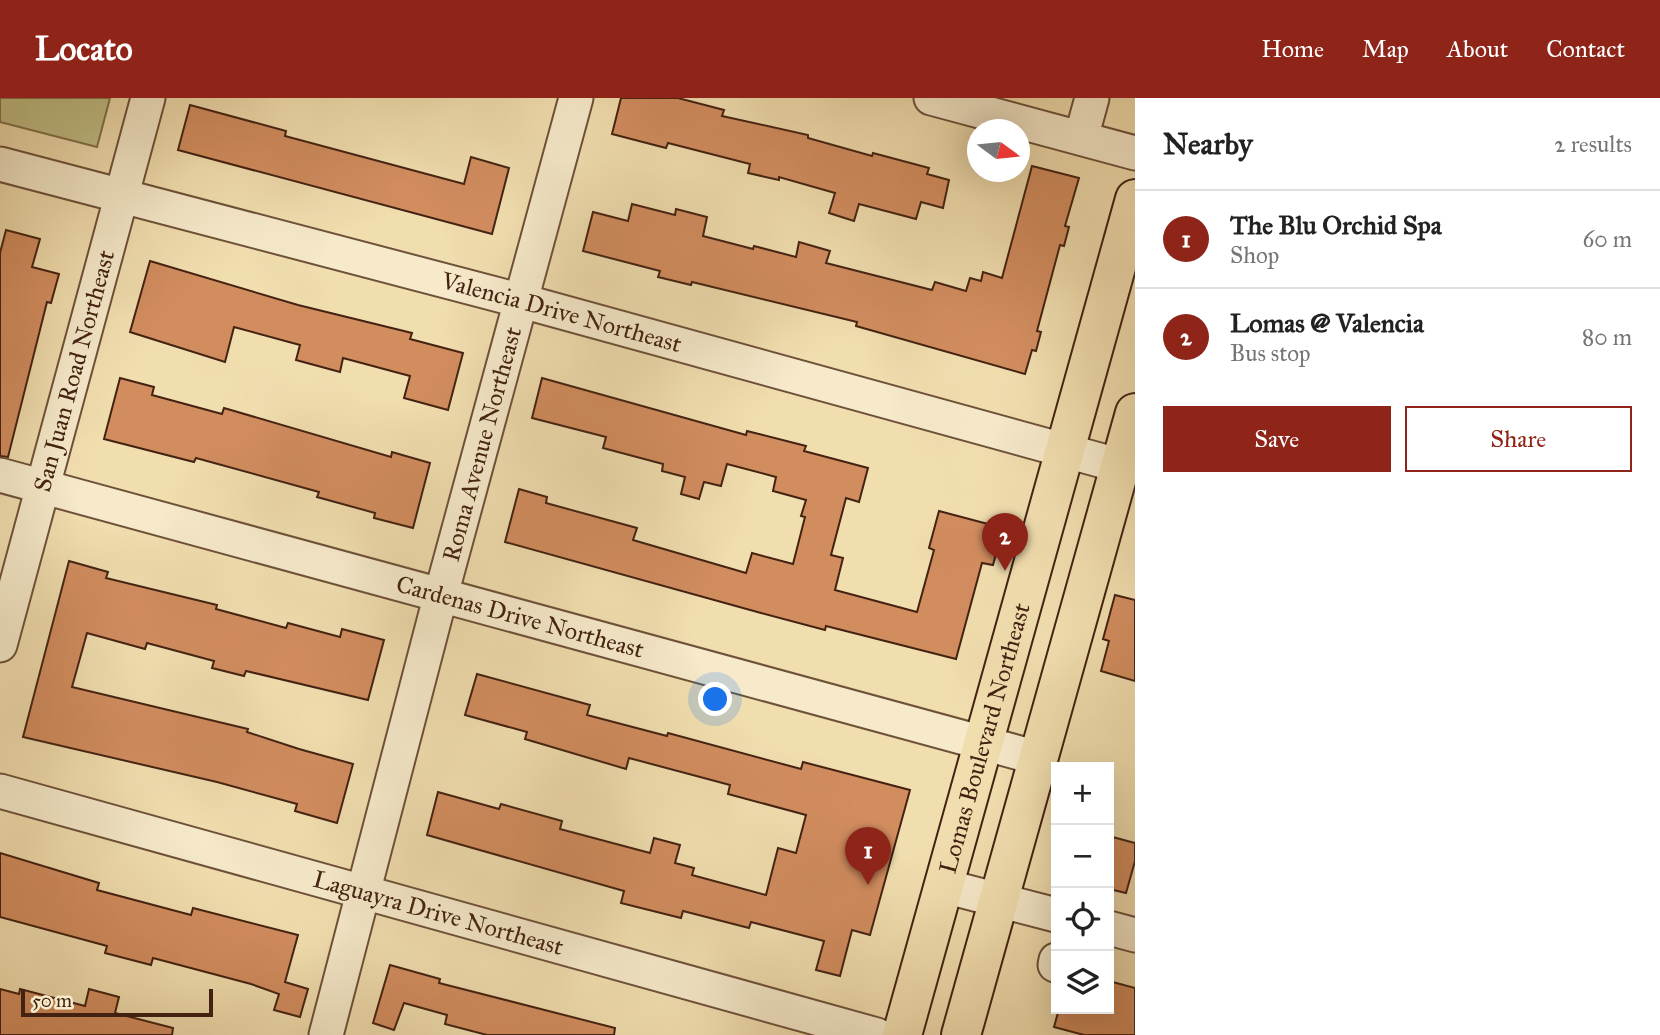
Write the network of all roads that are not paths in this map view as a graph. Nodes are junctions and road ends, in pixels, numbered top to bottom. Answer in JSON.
{"nodes":[{"id":1,"x":148,"y":98,"type":"edge"},
{"id":2,"x":576,"y":98,"type":"edge"},
{"id":3,"x":931,"y":98,"type":"edge"},
{"id":4,"x":1092,"y":98,"type":"edge"},
{"id":5,"x":989,"y":119,"type":"edge"},
{"id":6,"x":1030,"y":129,"type":"edge"},
{"id":7,"x":1082,"y":138,"type":"junction"},
{"id":8,"x":1135,"y":153,"type":"edge"},
{"id":9,"x":0,"y":164,"type":"edge"},
{"id":10,"x":120,"y":196,"type":"junction"},
{"id":11,"x":1135,"y":200,"type":"edge"},
{"id":12,"x":522,"y":301,"type":"junction"},
{"id":13,"x":1135,"y":413,"type":"edge"},
{"id":14,"x":1066,"y":451,"type":"junction"},
{"id":15,"x":1121,"y":466,"type":"junction"},
{"id":16,"x":0,"y":475,"type":"edge"},
{"id":17,"x":44,"y":487,"type":"junction"},
{"id":18,"x":441,"y":596,"type":"junction"},
{"id":19,"x":0,"y":645,"type":"edge"},
{"id":20,"x":984,"y":744,"type":"junction"},
{"id":21,"x":1038,"y":758,"type":"junction"},
{"id":22,"x":0,"y":791,"type":"edge"},
{"id":23,"x":944,"y":886,"type":"junction"},
{"id":24,"x":366,"y":891,"type":"junction"},
{"id":25,"x":1000,"y":901,"type":"junction"},
{"id":26,"x":1051,"y":914,"type":"edge"},
{"id":27,"x":1114,"y":929,"type":"edge"},
{"id":28,"x":1135,"y":935,"type":"edge"},
{"id":29,"x":326,"y":1035,"type":"edge"},
{"id":30,"x":877,"y":1035,"type":"edge"},
{"id":31,"x":902,"y":1035,"type":"edge"},
{"id":32,"x":961,"y":1035,"type":"edge"}],
"edges":[{"from":1,"to":10,"type":"street","name":"San Juan Road Northeast"},
{"from":2,"to":12,"type":"street","name":"Roma Avenue Northeast"},
{"from":3,"to":5,"type":"street"},
{"from":4,"to":7,"type":"street"},
{"from":6,"to":7,"type":"street"},
{"from":7,"to":8,"type":"street"},
{"from":9,"to":10,"type":"street","name":"Valencia Drive Northeast"},
{"from":10,"to":12,"type":"street","name":"Valencia Drive Northeast"},
{"from":10,"to":17,"type":"street","name":"San Juan Road Northeast"},
{"from":11,"to":14,"type":"main road","name":"Lomas Boulevard Northeast"},
{"from":12,"to":14,"type":"street","name":"Valencia Drive Northeast"},
{"from":12,"to":18,"type":"street","name":"Roma Avenue Northeast"},
{"from":13,"to":15,"type":"main road"},
{"from":14,"to":15,"type":"street","name":"Valencia Drive Northeast"},
{"from":14,"to":20,"type":"main road","name":"Lomas Boulevard Northeast"},
{"from":15,"to":21,"type":"main road"},
{"from":16,"to":17,"type":"street","name":"Cardenas Drive Northeast"},
{"from":17,"to":18,"type":"street","name":"Cardenas Drive Northeast"},
{"from":17,"to":19,"type":"street","name":"San Juan Road Northeast"},
{"from":18,"to":20,"type":"street","name":"Cardenas Drive Northeast"},
{"from":18,"to":24,"type":"street","name":"Roma Avenue Northeast"},
{"from":20,"to":21,"type":"street","name":"Cardenas Drive Northeast"},
{"from":20,"to":23,"type":"main road","name":"Lomas Boulevard Northeast"},
{"from":21,"to":25,"type":"main road"},
{"from":22,"to":24,"type":"street","name":"Laguayra Drive Northeast"},
{"from":23,"to":25,"type":"street"},
{"from":23,"to":31,"type":"main road","name":"Lomas Boulevard Northeast"},
{"from":24,"to":29,"type":"street","name":"Roma Avenue Northeast"},
{"from":24,"to":30,"type":"street","name":"Laguayra Drive Northeast"},
{"from":25,"to":26,"type":"street"},
{"from":25,"to":32,"type":"main road"},
{"from":27,"to":28,"type":"street"}]}
